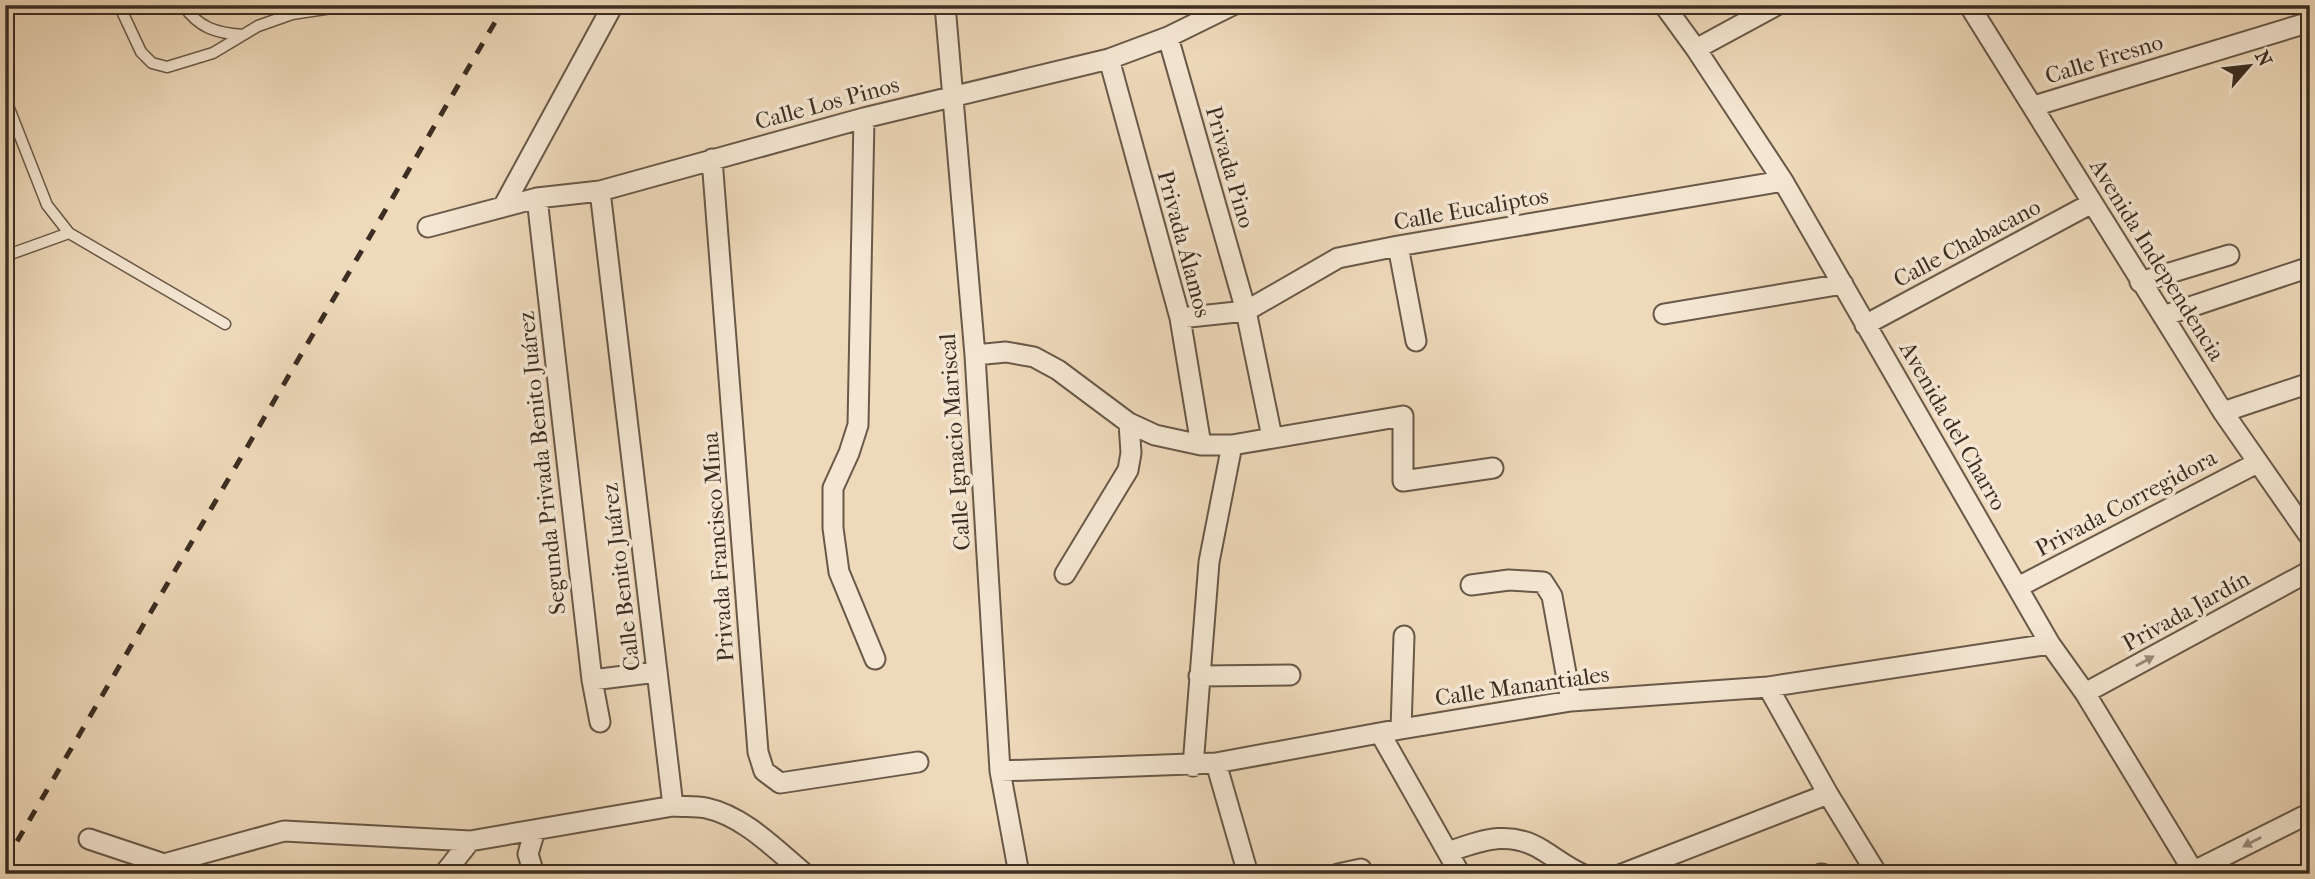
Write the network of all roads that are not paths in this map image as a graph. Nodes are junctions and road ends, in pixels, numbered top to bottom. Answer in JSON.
{"nodes":[{"id":1,"x":118,"y":5,"type":"edge"},
{"id":2,"x":183,"y":5,"type":"edge"},
{"id":3,"x":351,"y":5,"type":"edge"},
{"id":4,"x":613,"y":5,"type":"edge"},
{"id":5,"x":945,"y":5,"type":"edge"},
{"id":6,"x":1233,"y":5,"type":"edge"},
{"id":7,"x":1664,"y":5,"type":"edge"},
{"id":8,"x":1777,"y":5,"type":"edge"},
{"id":9,"x":1969,"y":5,"type":"edge"},
{"id":10,"x":2310,"y":22,"type":"edge"},
{"id":11,"x":243,"y":35,"type":"junction"},
{"id":12,"x":1168,"y":37,"type":"junction"},
{"id":13,"x":1696,"y":49,"type":"junction"},
{"id":14,"x":1109,"y":59,"type":"junction"},
{"id":15,"x":954,"y":96,"type":"junction"},
{"id":16,"x":5,"y":97,"type":"edge"},
{"id":17,"x":2034,"y":106,"type":"junction"},
{"id":18,"x":864,"y":118,"type":"junction"},
{"id":19,"x":712,"y":159,"type":"junction"},
{"id":20,"x":1783,"y":181,"type":"junction"},
{"id":21,"x":600,"y":191,"type":"junction"},
{"id":22,"x":537,"y":198,"type":"junction"},
{"id":23,"x":2092,"y":203,"type":"junction"},
{"id":24,"x":503,"y":207,"type":"junction"},
{"id":25,"x":428,"y":227,"type":"dead end"},
{"id":26,"x":69,"y":233,"type":"junction"},
{"id":27,"x":1398,"y":246,"type":"junction"},
{"id":28,"x":2229,"y":255,"type":"dead end"},
{"id":29,"x":5,"y":256,"type":"edge"},
{"id":30,"x":2310,"y":267,"type":"edge"},
{"id":31,"x":2140,"y":282,"type":"junction"},
{"id":32,"x":1843,"y":284,"type":"junction"},
{"id":33,"x":1246,"y":311,"type":"junction"},
{"id":34,"x":1664,"y":314,"type":"dead end"},
{"id":35,"x":2163,"y":316,"type":"junction"},
{"id":36,"x":1180,"y":318,"type":"junction"},
{"id":37,"x":225,"y":324,"type":"dead end"},
{"id":38,"x":1866,"y":325,"type":"junction"},
{"id":39,"x":1416,"y":341,"type":"dead end"},
{"id":40,"x":975,"y":355,"type":"junction"},
{"id":41,"x":2310,"y":383,"type":"edge"},
{"id":42,"x":2223,"y":412,"type":"junction"},
{"id":43,"x":1129,"y":423,"type":"junction"},
{"id":44,"x":1272,"y":437,"type":"junction"},
{"id":45,"x":1201,"y":445,"type":"junction"},
{"id":46,"x":1233,"y":445,"type":"junction"},
{"id":47,"x":2257,"y":463,"type":"junction"},
{"id":48,"x":1493,"y":467,"type":"dead end"},
{"id":49,"x":2310,"y":537,"type":"edge"},
{"id":50,"x":2310,"y":571,"type":"edge"},
{"id":51,"x":1065,"y":574,"type":"dead end"},
{"id":52,"x":1471,"y":585,"type":"dead end"},
{"id":53,"x":2018,"y":587,"type":"junction"},
{"id":54,"x":1404,"y":636,"type":"dead end"},
{"id":55,"x":2050,"y":644,"type":"junction"},
{"id":56,"x":875,"y":660,"type":"dead end"},
{"id":57,"x":657,"y":672,"type":"junction"},
{"id":58,"x":1290,"y":675,"type":"dead end"},
{"id":59,"x":1199,"y":676,"type":"junction"},
{"id":60,"x":592,"y":680,"type":"junction"},
{"id":61,"x":1768,"y":687,"type":"junction"},
{"id":62,"x":2085,"y":694,"type":"junction"},
{"id":63,"x":1572,"y":701,"type":"junction"},
{"id":64,"x":600,"y":722,"type":"dead end"},
{"id":65,"x":1401,"y":729,"type":"junction"},
{"id":66,"x":1380,"y":733,"type":"junction"},
{"id":67,"x":918,"y":762,"type":"dead end"},
{"id":68,"x":1216,"y":763,"type":"junction"},
{"id":69,"x":1193,"y":766,"type":"junction"},
{"id":70,"x":1000,"y":771,"type":"junction"},
{"id":71,"x":1828,"y":794,"type":"junction"},
{"id":72,"x":673,"y":806,"type":"junction"},
{"id":73,"x":2310,"y":813,"type":"edge"},
{"id":74,"x":535,"y":830,"type":"junction"},
{"id":75,"x":89,"y":839,"type":"dead end"},
{"id":76,"x":470,"y":841,"type":"junction"},
{"id":77,"x":1448,"y":852,"type":"junction"},
{"id":78,"x":1361,"y":869,"type":"dead end"},
{"id":79,"x":2195,"y":873,"type":"edge"},
{"id":80,"x":444,"y":874,"type":"edge"},
{"id":81,"x":534,"y":874,"type":"edge"},
{"id":82,"x":805,"y":874,"type":"edge"},
{"id":83,"x":1019,"y":874,"type":"edge"},
{"id":84,"x":1248,"y":874,"type":"edge"},
{"id":85,"x":1338,"y":874,"type":"edge"},
{"id":86,"x":1460,"y":874,"type":"edge"},
{"id":87,"x":1582,"y":874,"type":"edge"},
{"id":88,"x":1622,"y":874,"type":"edge"},
{"id":89,"x":1877,"y":874,"type":"edge"}],
"edges":[{"from":1,"to":11,"type":"lane"},
{"from":2,"to":11,"type":"lane"},
{"from":3,"to":11,"type":"lane"},
{"from":4,"to":24,"type":"street"},
{"from":5,"to":15,"type":"street","name":"Calle Ignacio Mariscal"},
{"from":6,"to":12,"type":"street","name":"Calle Los Pinos"},
{"from":7,"to":13,"type":"street","name":"Avenida del Charro"},
{"from":8,"to":13,"type":"street"},
{"from":9,"to":17,"type":"street","name":"Avenida Independencia"},
{"from":10,"to":17,"type":"street","name":"Calle Fresno"},
{"from":12,"to":14,"type":"street","name":"Calle Los Pinos"},
{"from":12,"to":33,"type":"street","name":"Privada Pino"},
{"from":13,"to":20,"type":"street","name":"Avenida del Charro"},
{"from":14,"to":15,"type":"street","name":"Calle Los Pinos"},
{"from":14,"to":36,"type":"street","name":"Privada Álamos"},
{"from":15,"to":18,"type":"street","name":"Calle Los Pinos"},
{"from":15,"to":40,"type":"street","name":"Calle Ignacio Mariscal"},
{"from":16,"to":26,"type":"lane"},
{"from":17,"to":23,"type":"street","name":"Avenida Independencia"},
{"from":18,"to":19,"type":"street","name":"Calle Los Pinos"},
{"from":18,"to":56,"type":"street"},
{"from":19,"to":21,"type":"street","name":"Calle Los Pinos"},
{"from":19,"to":67,"type":"street","name":"Privada Francisco Mina"},
{"from":20,"to":27,"type":"street","name":"Calle Eucaliptos"},
{"from":20,"to":32,"type":"street","name":"Avenida del Charro"},
{"from":21,"to":22,"type":"street","name":"Calle Los Pinos"},
{"from":21,"to":57,"type":"street","name":"Calle Benito Juárez"},
{"from":22,"to":24,"type":"street","name":"Calle Los Pinos"},
{"from":22,"to":60,"type":"street","name":"Segunda Privada Benito Juárez"},
{"from":23,"to":31,"type":"street","name":"Avenida Independencia"},
{"from":23,"to":38,"type":"street","name":"Calle Chabacano"},
{"from":24,"to":25,"type":"street","name":"Calle Los Pinos"},
{"from":26,"to":29,"type":"lane"},
{"from":26,"to":37,"type":"lane"},
{"from":27,"to":33,"type":"street","name":"Calle Eucaliptos"},
{"from":27,"to":39,"type":"street"},
{"from":28,"to":31,"type":"street"},
{"from":30,"to":35,"type":"street"},
{"from":31,"to":35,"type":"street","name":"Avenida Independencia"},
{"from":32,"to":34,"type":"street"},
{"from":32,"to":38,"type":"street","name":"Avenida del Charro"},
{"from":33,"to":36,"type":"street","name":"Calle Eucaliptos"},
{"from":33,"to":44,"type":"street","name":"Privada Pino"},
{"from":35,"to":42,"type":"street","name":"Avenida Independencia"},
{"from":36,"to":45,"type":"street","name":"Privada Álamos"},
{"from":38,"to":53,"type":"street","name":"Avenida del Charro"},
{"from":40,"to":43,"type":"street"},
{"from":40,"to":70,"type":"street","name":"Calle Ignacio Mariscal"},
{"from":41,"to":42,"type":"street"},
{"from":42,"to":47,"type":"street","name":"Avenida Independencia"},
{"from":43,"to":45,"type":"street"},
{"from":43,"to":51,"type":"street"},
{"from":44,"to":46,"type":"street"},
{"from":44,"to":48,"type":"street"},
{"from":45,"to":46,"type":"street"},
{"from":46,"to":59,"type":"street"},
{"from":47,"to":49,"type":"street","name":"Avenida Independencia"},
{"from":47,"to":53,"type":"street","name":"Privada Corregidora"},
{"from":62,"to":50,"type":"street","name":"Privada Jardín","one_way":true},
{"from":52,"to":63,"type":"street"},
{"from":53,"to":55,"type":"street","name":"Avenida del Charro"},
{"from":54,"to":65,"type":"street"},
{"from":55,"to":61,"type":"street","name":"Calle Manantiales"},
{"from":55,"to":62,"type":"street","name":"Avenida del Charro"},
{"from":57,"to":60,"type":"street"},
{"from":57,"to":72,"type":"street","name":"Calle Benito Juárez"},
{"from":58,"to":59,"type":"street"},
{"from":59,"to":69,"type":"street"},
{"from":60,"to":64,"type":"street","name":"Segunda Privada Benito Juárez"},
{"from":61,"to":63,"type":"street","name":"Calle Manantiales"},
{"from":61,"to":71,"type":"street"},
{"from":62,"to":79,"type":"street","name":"Avenida del Charro"},
{"from":63,"to":65,"type":"street","name":"Calle Manantiales"},
{"from":65,"to":66,"type":"street","name":"Calle Manantiales"},
{"from":66,"to":68,"type":"street","name":"Calle Manantiales"},
{"from":66,"to":77,"type":"street"},
{"from":68,"to":69,"type":"street","name":"Calle Manantiales"},
{"from":68,"to":84,"type":"street"},
{"from":69,"to":70,"type":"street","name":"Calle Manantiales"},
{"from":70,"to":83,"type":"street","name":"Calle Ignacio Mariscal"},
{"from":71,"to":88,"type":"street"},
{"from":71,"to":89,"type":"street"},
{"from":72,"to":74,"type":"street"},
{"from":72,"to":82,"type":"street"},
{"from":73,"to":79,"type":"street","one_way":true},
{"from":74,"to":76,"type":"street"},
{"from":74,"to":81,"type":"street"},
{"from":75,"to":76,"type":"street"},
{"from":76,"to":80,"type":"street"},
{"from":77,"to":86,"type":"street"},
{"from":77,"to":87,"type":"street"},
{"from":78,"to":85,"type":"street"}]}
